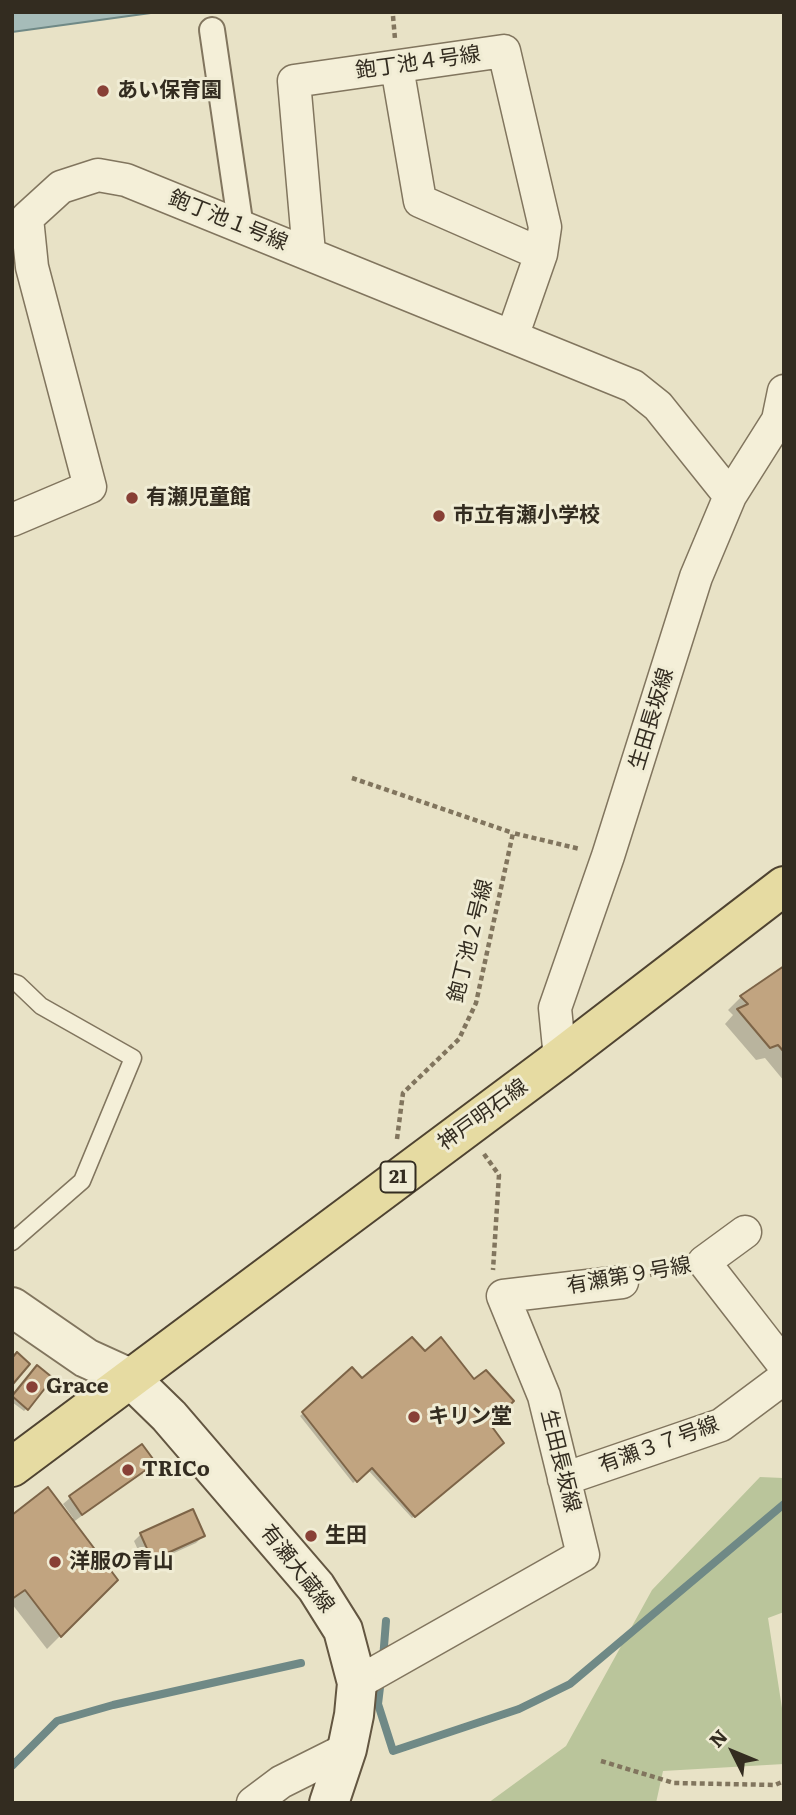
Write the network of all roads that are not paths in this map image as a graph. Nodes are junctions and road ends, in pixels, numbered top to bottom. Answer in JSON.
{"nodes":[{"id":1,"x":212,"y":30,"type":"dead end"},
{"id":2,"x":397,"y":67,"type":"junction"},
{"id":3,"x":241,"y":229,"type":"junction"},
{"id":4,"x":309,"y":253,"type":"junction"},
{"id":5,"x":541,"y":254,"type":"junction"},
{"id":6,"x":512,"y":337,"type":"junction"},
{"id":7,"x":782,"y":411,"type":"edge"},
{"id":8,"x":730,"y":496,"type":"junction"},
{"id":9,"x":12,"y":520,"type":"edge"},
{"id":10,"x":784,"y":886,"type":"edge"},
{"id":11,"x":12,"y":982,"type":"edge"},
{"id":12,"x":560,"y":1058,"type":"junction"},
{"id":13,"x":745,"y":1232,"type":"dead end"},
{"id":14,"x":12,"y":1242,"type":"edge"},
{"id":15,"x":622,"y":1282,"type":"road end"},
{"id":16,"x":503,"y":1296,"type":"joint"},
{"id":17,"x":12,"y":1307,"type":"edge"},
{"id":18,"x":784,"y":1365,"type":"edge"},
{"id":19,"x":130,"y":1378,"type":"junction"},
{"id":20,"x":784,"y":1378,"type":"edge"},
{"id":21,"x":12,"y":1467,"type":"edge"},
{"id":22,"x":564,"y":1479,"type":"junction"},
{"id":23,"x":357,"y":1683,"type":"junction"},
{"id":24,"x":347,"y":1749,"type":"junction"},
{"id":25,"x":253,"y":1803,"type":"edge"},
{"id":26,"x":329,"y":1803,"type":"edge"}],
"edges":[{"from":1,"to":3,"type":"street"},
{"from":2,"to":4,"type":"street","name":"鉋丁池４号線"},
{"from":2,"to":5,"type":"street"},
{"from":2,"to":5,"type":"street","name":"鉋丁池４号線"},
{"from":3,"to":4,"type":"street","name":"鉋丁池１号線"},
{"from":3,"to":9,"type":"street","name":"鉋丁池１号線"},
{"from":4,"to":6,"type":"street","name":"鉋丁池１号線"},
{"from":5,"to":6,"type":"street","name":"鉋丁池４号線"},
{"from":6,"to":8,"type":"street","name":"鉋丁池１号線"},
{"from":7,"to":8,"type":"street","name":"生田長坂線"},
{"from":8,"to":12,"type":"street","name":"生田長坂線"},
{"from":10,"to":12,"type":"main road","name":"神戸明石線","number":"21"},
{"from":11,"to":14,"type":"lane"},
{"from":12,"to":19,"type":"main road","name":"神戸明石線","number":"21"},
{"from":13,"to":18,"type":"street","name":"有瀬第９号線"},
{"from":15,"to":16,"type":"street","name":"有瀬第９号線"},
{"from":16,"to":22,"type":"street","name":"生田長坂線"},
{"from":17,"to":19,"type":"main road","name":"有瀬大蔵線"},
{"from":19,"to":21,"type":"main road","name":"神戸明石線","number":"21"},
{"from":19,"to":23,"type":"main road","name":"有瀬大蔵線"},
{"from":20,"to":22,"type":"street","name":"有瀬３７号線"},
{"from":22,"to":23,"type":"street","name":"生田長坂線"},
{"from":23,"to":24,"type":"main road","name":"有瀬大蔵線"},
{"from":24,"to":25,"type":"street"},
{"from":24,"to":26,"type":"main road","name":"有瀬大蔵線"}]}
